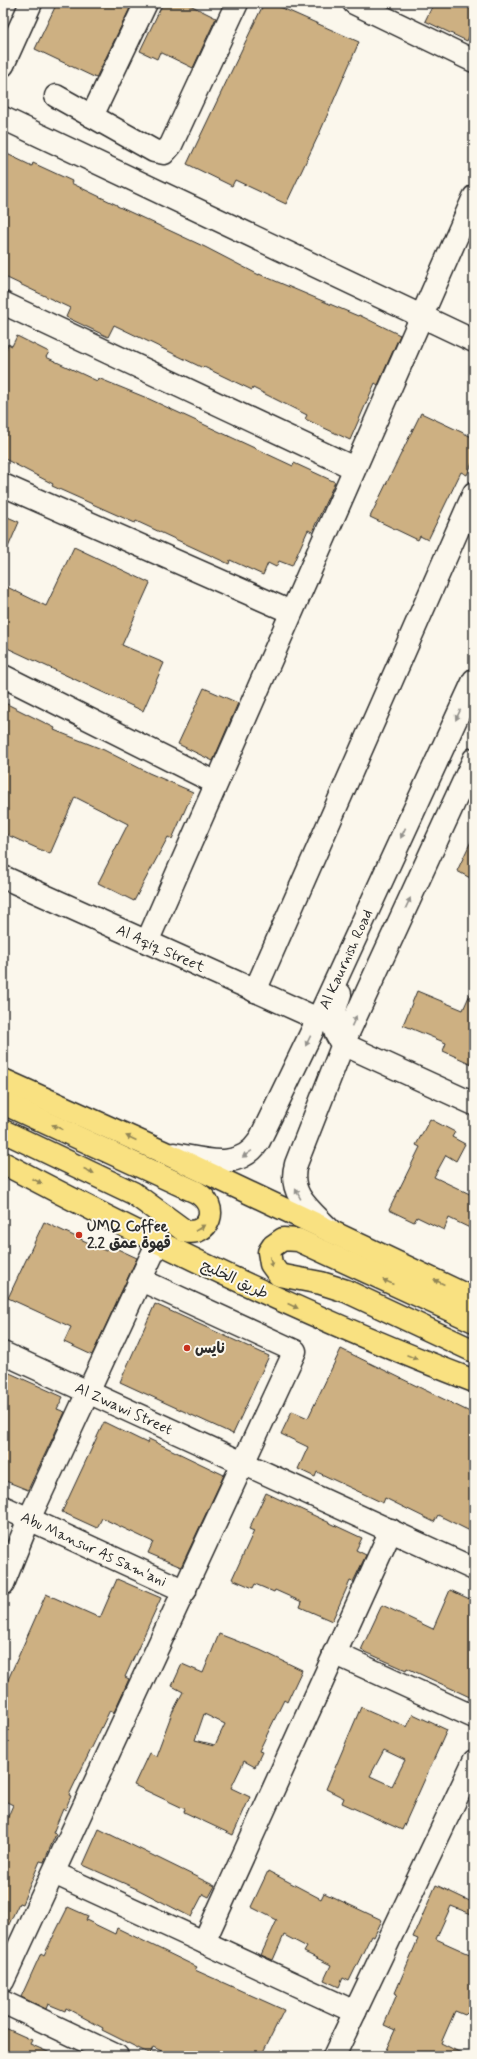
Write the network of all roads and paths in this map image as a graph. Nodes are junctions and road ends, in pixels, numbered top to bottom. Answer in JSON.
{"nodes":[{"id":1,"x":31,"y":3,"type":"edge"},
{"id":2,"x":146,"y":3,"type":"edge"},
{"id":3,"x":237,"y":3,"type":"edge"},
{"id":4,"x":354,"y":3,"type":"edge"},
{"id":5,"x":474,"y":60,"type":"edge"},
{"id":6,"x":3,"y":65,"type":"edge"},
{"id":7,"x":56,"y":96,"type":"dead end"},
{"id":8,"x":92,"y":116,"type":"junction"},
{"id":9,"x":3,"y":118,"type":"edge"},
{"id":10,"x":474,"y":196,"type":"edge"},
{"id":11,"x":3,"y":303,"type":"edge"},
{"id":12,"x":421,"y":315,"type":"junction"},
{"id":13,"x":474,"y":341,"type":"edge"},
{"id":14,"x":354,"y":468,"type":"junction"},
{"id":15,"x":3,"y":485,"type":"edge"},
{"id":16,"x":474,"y":493,"type":"edge"},
{"id":17,"x":291,"y":612,"type":"junction"},
{"id":18,"x":3,"y":676,"type":"edge"},
{"id":19,"x":474,"y":680,"type":"edge"},
{"id":20,"x":474,"y":759,"type":"edge"},
{"id":21,"x":216,"y":783,"type":"junction"},
{"id":22,"x":3,"y":877,"type":"edge"},
{"id":23,"x":361,"y":926,"type":"junction"},
{"id":24,"x":147,"y":942,"type":"junction"},
{"id":25,"x":255,"y":991,"type":"junction"},
{"id":26,"x":318,"y":1019,"type":"junction"},
{"id":27,"x":343,"y":1044,"type":"junction"},
{"id":28,"x":3,"y":1080,"type":"edge"},
{"id":29,"x":3,"y":1103,"type":"edge"},
{"id":30,"x":474,"y":1104,"type":"edge"},
{"id":31,"x":3,"y":1131,"type":"edge"},
{"id":32,"x":162,"y":1152,"type":"junction"},
{"id":33,"x":3,"y":1163,"type":"edge"},
{"id":34,"x":334,"y":1233,"type":"junction"},
{"id":35,"x":158,"y":1242,"type":"junction"},
{"id":36,"x":141,"y":1280,"type":"junction"},
{"id":37,"x":474,"y":1299,"type":"edge"},
{"id":38,"x":474,"y":1322,"type":"edge"},
{"id":39,"x":474,"y":1351,"type":"edge"},
{"id":40,"x":3,"y":1353,"type":"edge"},
{"id":41,"x":474,"y":1381,"type":"edge"},
{"id":42,"x":88,"y":1393,"type":"junction"},
{"id":43,"x":244,"y":1462,"type":"junction"},
{"id":44,"x":3,"y":1507,"type":"edge"},
{"id":45,"x":29,"y":1518,"type":"junction"},
{"id":46,"x":391,"y":1530,"type":"junction"},
{"id":47,"x":474,"y":1569,"type":"edge"},
{"id":48,"x":3,"y":1584,"type":"edge"},
{"id":49,"x":185,"y":1591,"type":"junction"},
{"id":50,"x":334,"y":1653,"type":"junction"},
{"id":51,"x":474,"y":1717,"type":"edge"},
{"id":52,"x":474,"y":1761,"type":"edge"},
{"id":53,"x":54,"y":1873,"type":"junction"},
{"id":54,"x":204,"y":1942,"type":"junction"},
{"id":55,"x":3,"y":1980,"type":"edge"},
{"id":56,"x":3,"y":2002,"type":"edge"},
{"id":57,"x":355,"y":2012,"type":"junction"},
{"id":58,"x":117,"y":2056,"type":"edge"},
{"id":59,"x":334,"y":2056,"type":"edge"}],
"edges":[{"from":1,"to":6,"type":"street"},
{"from":2,"to":8,"type":"street"},
{"from":3,"to":8,"type":"street"},
{"from":4,"to":5,"type":"street"},
{"from":7,"to":8,"type":"street"},
{"from":9,"to":12,"type":"street"},
{"from":10,"to":12,"type":"street"},
{"from":11,"to":14,"type":"street"},
{"from":12,"to":13,"type":"street"},
{"from":12,"to":14,"type":"street"},
{"from":14,"to":17,"type":"street"},
{"from":15,"to":17,"type":"street"},
{"from":16,"to":25,"type":"street"},
{"from":17,"to":21,"type":"street"},
{"from":18,"to":21,"type":"street"},
{"from":19,"to":23,"type":"street","name":"Al Kaurnish Road","one_way":true},
{"from":27,"to":20,"type":"street","one_way":true},
{"from":21,"to":24,"type":"street"},
{"from":22,"to":24,"type":"street","name":"Al Aqiq Street"},
{"from":23,"to":26,"type":"street","name":"Al Kaurnish Road"},
{"from":23,"to":27,"type":"street"},
{"from":24,"to":25,"type":"street","name":"Al Aqiq Street"},
{"from":25,"to":26,"type":"street","name":"Al Aqiq Street"},
{"from":26,"to":32,"type":"street","name":"Al Kaurnish Road","one_way":true},
{"from":27,"to":30,"type":"street"},
{"from":34,"to":27,"type":"street","one_way":true},
{"from":32,"to":28,"type":"main road","one_way":true},
{"from":31,"to":29,"type":"main road","one_way":true},
{"from":32,"to":34,"type":"main road"},
{"from":33,"to":35,"type":"main road","name":"طريق الخليج","one_way":true},
{"from":37,"to":34,"type":"main road","one_way":true},
{"from":35,"to":36,"type":"street"},
{"from":35,"to":41,"type":"main road","name":"طريق الخليج","one_way":true},
{"from":36,"to":42,"type":"street"},
{"from":36,"to":43,"type":"street"},
{"from":38,"to":39,"type":"main road","one_way":true},
{"from":40,"to":42,"type":"street","name":"Al Zwawi Street"},
{"from":42,"to":43,"type":"street","name":"Al Zwawi Street"},
{"from":42,"to":45,"type":"street"},
{"from":43,"to":46,"type":"street","name":"Al Zwawi Street"},
{"from":43,"to":49,"type":"street"},
{"from":44,"to":45,"type":"street","name":"Abu Mansur As Sam'ani"},
{"from":45,"to":48,"type":"street"},
{"from":45,"to":49,"type":"street","name":"Abu Mansur As Sam'ani"},
{"from":46,"to":47,"type":"street","name":"Al Zwawi Street"},
{"from":46,"to":50,"type":"street"},
{"from":49,"to":53,"type":"street"},
{"from":50,"to":51,"type":"street"},
{"from":50,"to":54,"type":"street"},
{"from":52,"to":57,"type":"street"},
{"from":53,"to":54,"type":"street"},
{"from":53,"to":55,"type":"street"},
{"from":54,"to":57,"type":"street"},
{"from":56,"to":58,"type":"street"},
{"from":57,"to":59,"type":"street"}]}
